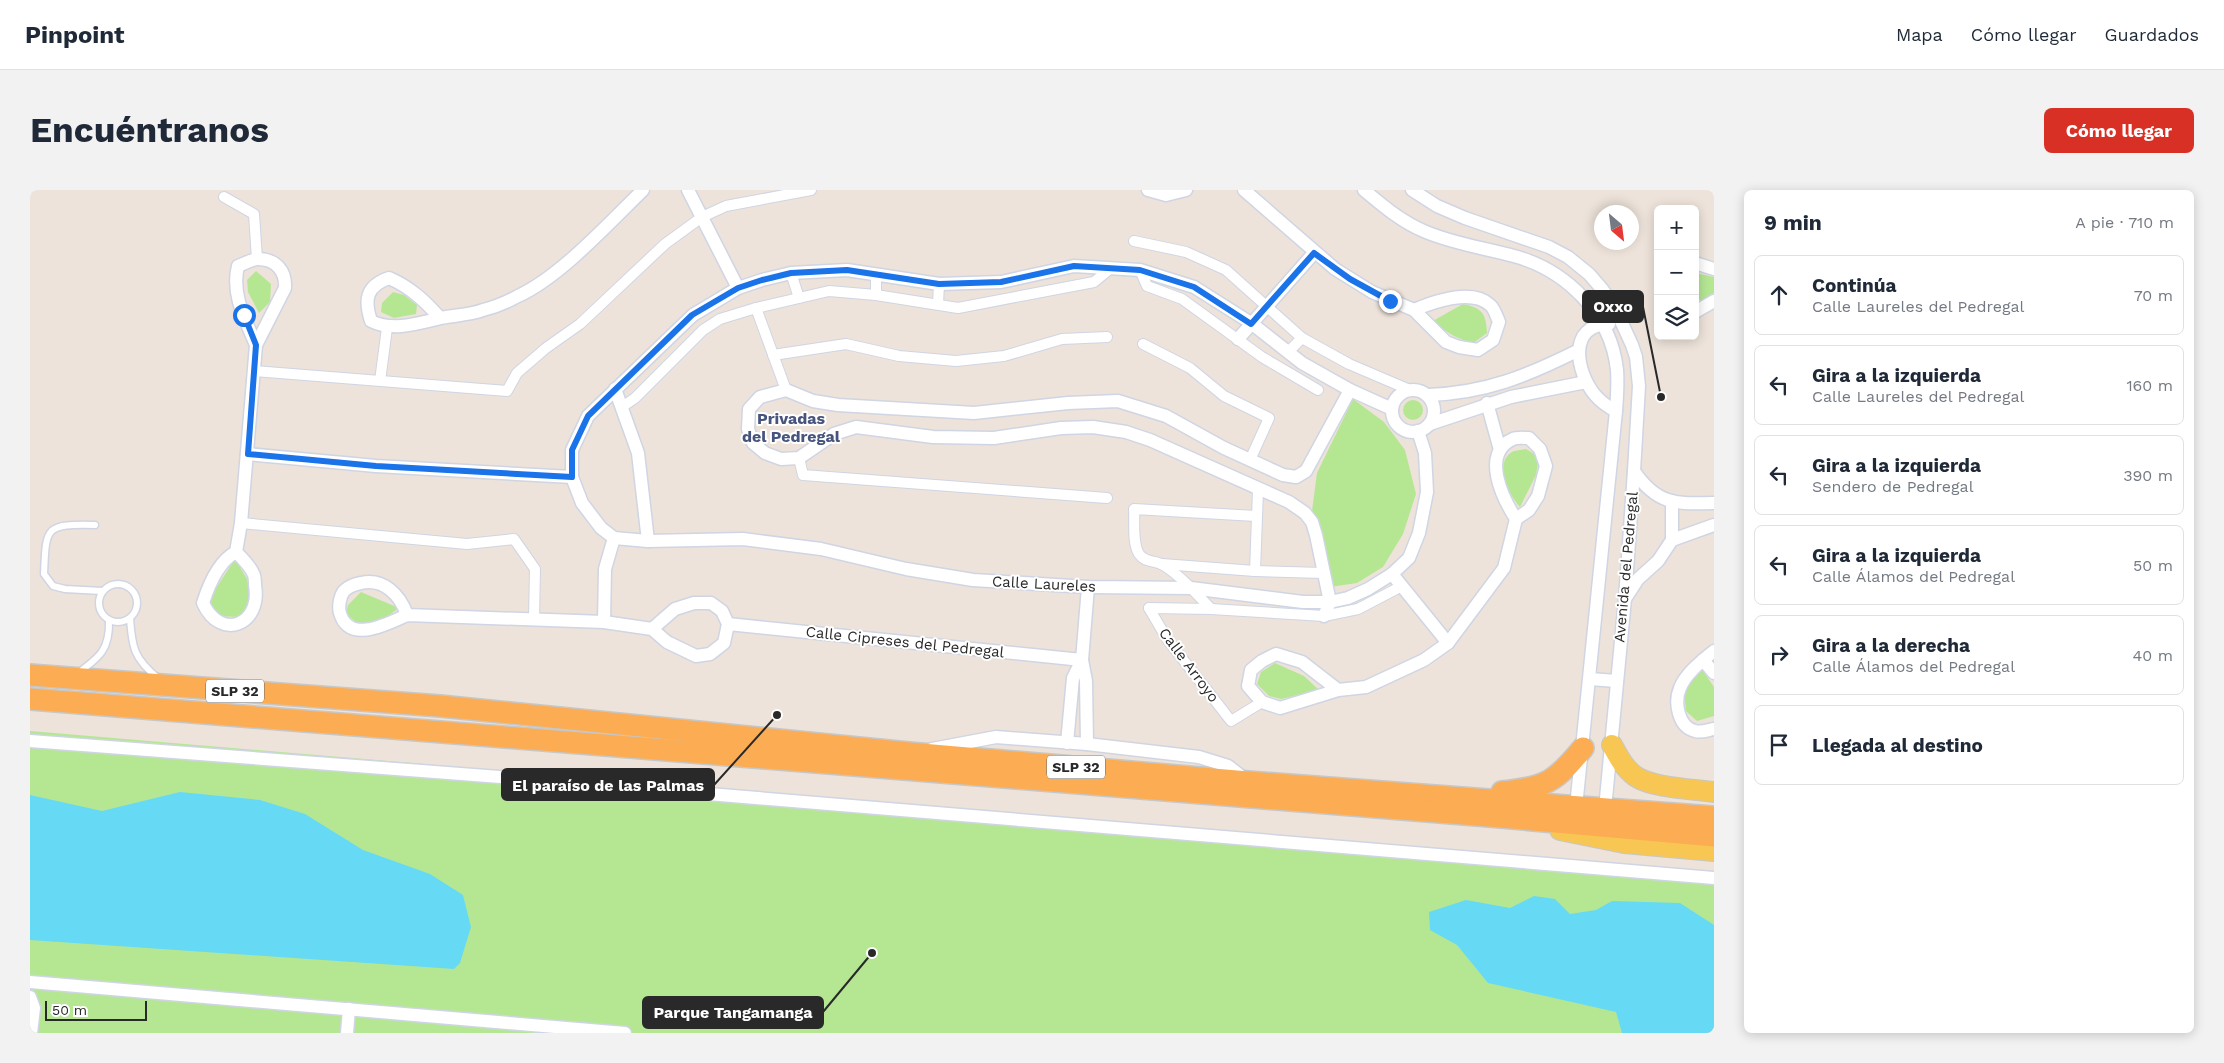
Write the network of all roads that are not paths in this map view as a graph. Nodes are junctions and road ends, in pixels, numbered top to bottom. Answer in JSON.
{"nodes":[{"id":1,"x":643,"y":190,"type":"edge"},
{"id":2,"x":688,"y":190,"type":"edge"},
{"id":3,"x":811,"y":190,"type":"edge"},
{"id":4,"x":1148,"y":190,"type":"edge"},
{"id":5,"x":1186,"y":190,"type":"edge"},
{"id":6,"x":1244,"y":190,"type":"edge"},
{"id":7,"x":1364,"y":190,"type":"edge"},
{"id":8,"x":1412,"y":190,"type":"edge"},
{"id":9,"x":224,"y":197,"type":"dead end"},
{"id":10,"x":702,"y":218,"type":"junction"},
{"id":11,"x":1134,"y":241,"type":"dead end"},
{"id":12,"x":1314,"y":253,"type":"junction"},
{"id":13,"x":257,"y":259,"type":"junction"},
{"id":14,"x":1699,"y":264,"type":"edge"},
{"id":15,"x":1074,"y":266,"type":"junction"},
{"id":16,"x":1111,"y":268,"type":"junction"},
{"id":17,"x":1714,"y":269,"type":"edge"},
{"id":18,"x":1140,"y":270,"type":"junction"},
{"id":19,"x":791,"y":273,"type":"junction"},
{"id":20,"x":876,"y":274,"type":"junction"},
{"id":21,"x":1001,"y":282,"type":"junction"},
{"id":22,"x":939,"y":284,"type":"junction"},
{"id":23,"x":1072,"y":286,"type":"junction"},
{"id":24,"x":1194,"y":287,"type":"junction"},
{"id":25,"x":738,"y":288,"type":"junction"},
{"id":26,"x":876,"y":295,"type":"junction"},
{"id":27,"x":799,"y":298,"type":"junction"},
{"id":28,"x":1182,"y":299,"type":"junction"},
{"id":29,"x":1001,"y":301,"type":"junction"},
{"id":30,"x":1714,"y":301,"type":"edge"},
{"id":31,"x":938,"y":304,"type":"junction"},
{"id":32,"x":1267,"y":305,"type":"junction"},
{"id":33,"x":756,"y":308,"type":"junction"},
{"id":34,"x":1414,"y":310,"type":"junction"},
{"id":35,"x":1699,"y":310,"type":"edge"},
{"id":36,"x":692,"y":315,"type":"junction"},
{"id":37,"x":440,"y":318,"type":"junction"},
{"id":38,"x":1251,"y":324,"type":"junction"},
{"id":39,"x":1603,"y":324,"type":"junction"},
{"id":40,"x":1624,"y":326,"type":"junction"},
{"id":41,"x":387,"y":328,"type":"junction"},
{"id":42,"x":703,"y":330,"type":"junction"},
{"id":43,"x":1107,"y":337,"type":"dead end"},
{"id":44,"x":1302,"y":338,"type":"junction"},
{"id":45,"x":1238,"y":339,"type":"junction"},
{"id":46,"x":1143,"y":344,"type":"dead end"},
{"id":47,"x":256,"y":345,"type":"junction"},
{"id":48,"x":1579,"y":350,"type":"junction"},
{"id":49,"x":1288,"y":352,"type":"junction"},
{"id":50,"x":773,"y":355,"type":"junction"},
{"id":51,"x":1302,"y":363,"type":"junction"},
{"id":52,"x":254,"y":371,"type":"junction"},
{"id":53,"x":1293,"y":376,"type":"junction"},
{"id":54,"x":380,"y":381,"type":"junction"},
{"id":55,"x":1586,"y":382,"type":"junction"},
{"id":56,"x":1507,"y":383,"type":"junction"},
{"id":57,"x":615,"y":389,"type":"junction"},
{"id":58,"x":786,"y":390,"type":"junction"},
{"id":59,"x":1318,"y":390,"type":"dead end"},
{"id":60,"x":1350,"y":390,"type":"junction"},
{"id":61,"x":1410,"y":390,"type":"junction"},
{"id":62,"x":1428,"y":395,"type":"junction"},
{"id":63,"x":1511,"y":397,"type":"junction"},
{"id":64,"x":1487,"y":404,"type":"junction"},
{"id":65,"x":622,"y":407,"type":"junction"},
{"id":66,"x":1392,"y":409,"type":"junction"},
{"id":67,"x":1616,"y":411,"type":"junction"},
{"id":68,"x":1430,"y":424,"type":"junction"},
{"id":69,"x":1418,"y":431,"type":"junction"},
{"id":70,"x":1500,"y":450,"type":"junction"},
{"id":71,"x":248,"y":454,"type":"junction"},
{"id":72,"x":799,"y":458,"type":"junction"},
{"id":73,"x":1250,"y":460,"type":"junction"},
{"id":74,"x":1634,"y":471,"type":"junction"},
{"id":75,"x":572,"y":477,"type":"junction"},
{"id":76,"x":1258,"y":490,"type":"junction"},
{"id":77,"x":1107,"y":498,"type":"dead end"},
{"id":78,"x":1672,"y":503,"type":"junction"},
{"id":79,"x":1714,"y":504,"type":"edge"},
{"id":80,"x":1256,"y":516,"type":"junction"},
{"id":81,"x":1516,"y":519,"type":"junction"},
{"id":82,"x":242,"y":523,"type":"junction"},
{"id":83,"x":95,"y":525,"type":"dead end"},
{"id":84,"x":1714,"y":525,"type":"edge"},
{"id":85,"x":614,"y":538,"type":"junction"},
{"id":86,"x":1672,"y":540,"type":"junction"},
{"id":87,"x":648,"y":541,"type":"junction"},
{"id":88,"x":236,"y":552,"type":"junction"},
{"id":89,"x":1162,"y":564,"type":"junction"},
{"id":90,"x":1255,"y":571,"type":"junction"},
{"id":91,"x":1323,"y":574,"type":"junction"},
{"id":92,"x":1392,"y":574,"type":"junction"},
{"id":93,"x":1402,"y":586,"type":"junction"},
{"id":94,"x":1088,"y":587,"type":"junction"},
{"id":95,"x":1191,"y":588,"type":"junction"},
{"id":96,"x":102,"y":591,"type":"junction"},
{"id":97,"x":1625,"y":599,"type":"junction"},
{"id":98,"x":1330,"y":602,"type":"junction"},
{"id":99,"x":1211,"y":609,"type":"junction"},
{"id":100,"x":407,"y":615,"type":"junction"},
{"id":101,"x":1324,"y":616,"type":"junction"},
{"id":102,"x":130,"y":618,"type":"junction"},
{"id":103,"x":534,"y":618,"type":"junction"},
{"id":104,"x":109,"y":620,"type":"junction"},
{"id":105,"x":604,"y":622,"type":"junction"},
{"id":106,"x":728,"y":624,"type":"junction"},
{"id":107,"x":652,"y":629,"type":"junction"},
{"id":108,"x":1448,"y":643,"type":"junction"},
{"id":109,"x":1714,"y":651,"type":"edge"},
{"id":110,"x":1082,"y":660,"type":"junction"},
{"id":111,"x":1703,"y":660,"type":"junction"},
{"id":112,"x":37,"y":673,"type":"edge"},
{"id":113,"x":1714,"y":673,"type":"edge"},
{"id":114,"x":70,"y":678,"type":"junction"},
{"id":115,"x":1590,"y":679,"type":"junction"},
{"id":116,"x":1616,"y":681,"type":"junction"},
{"id":117,"x":168,"y":686,"type":"junction"},
{"id":118,"x":1338,"y":690,"type":"junction"},
{"id":119,"x":30,"y":699,"type":"edge"},
{"id":120,"x":1262,"y":702,"type":"junction"},
{"id":121,"x":1714,"y":729,"type":"edge"},
{"id":122,"x":30,"y":741,"type":"edge"},
{"id":123,"x":1067,"y":743,"type":"junction"},
{"id":124,"x":1086,"y":744,"type":"junction"},
{"id":125,"x":1612,"y":745,"type":"junction"},
{"id":126,"x":1583,"y":748,"type":"junction"},
{"id":127,"x":909,"y":753,"type":"junction"},
{"id":128,"x":1248,"y":782,"type":"junction"},
{"id":129,"x":1714,"y":792,"type":"edge"},
{"id":130,"x":1449,"y":797,"type":"junction"},
{"id":131,"x":1576,"y":807,"type":"junction"},
{"id":132,"x":1605,"y":809,"type":"junction"},
{"id":133,"x":1489,"y":816,"type":"junction"},
{"id":134,"x":1714,"y":817,"type":"edge"},
{"id":135,"x":1714,"y":836,"type":"edge"},
{"id":136,"x":1714,"y":851,"type":"edge"},
{"id":137,"x":1714,"y":878,"type":"edge"},
{"id":138,"x":30,"y":982,"type":"edge"},
{"id":139,"x":30,"y":997,"type":"edge"},
{"id":140,"x":349,"y":1009,"type":"junction"},
{"id":141,"x":529,"y":1029,"type":"edge"},
{"id":142,"x":568,"y":1031,"type":"edge"},
{"id":143,"x":31,"y":1033,"type":"edge"},
{"id":144,"x":347,"y":1033,"type":"edge"},
{"id":145,"x":625,"y":1033,"type":"edge"}],
"edges":[{"from":1,"to":37,"type":"street"},
{"from":2,"to":10,"type":"street"},
{"from":3,"to":10,"type":"street"},
{"from":4,"to":5,"type":"street"},
{"from":6,"to":12,"type":"street"},
{"from":7,"to":39,"type":"street","name":"Avenida del Pedregal"},
{"from":8,"to":40,"type":"street","name":"Avenida del Pedregal"},
{"from":9,"to":13,"type":"street"},
{"from":10,"to":25,"type":"street"},
{"from":10,"to":54,"type":"street"},
{"from":11,"to":32,"type":"street"},
{"from":12,"to":32,"type":"street"},
{"from":12,"to":34,"type":"street"},
{"from":13,"to":47,"type":"street"},
{"from":13,"to":47,"type":"street"},
{"from":14,"to":17,"type":"street"},
{"from":15,"to":16,"type":"street"},
{"from":15,"to":21,"type":"street"},
{"from":15,"to":23,"type":"street"},
{"from":16,"to":18,"type":"street"},
{"from":16,"to":23,"type":"street"},
{"from":18,"to":24,"type":"street"},
{"from":18,"to":28,"type":"street"},
{"from":19,"to":20,"type":"street"},
{"from":19,"to":25,"type":"street"},
{"from":19,"to":27,"type":"street"},
{"from":20,"to":22,"type":"street"},
{"from":20,"to":26,"type":"street"},
{"from":21,"to":22,"type":"street"},
{"from":21,"to":29,"type":"street"},
{"from":22,"to":31,"type":"street"},
{"from":23,"to":29,"type":"street"},
{"from":24,"to":28,"type":"street"},
{"from":24,"to":38,"type":"street"},
{"from":25,"to":36,"type":"street"},
{"from":26,"to":27,"type":"street"},
{"from":26,"to":31,"type":"street"},
{"from":27,"to":33,"type":"street"},
{"from":28,"to":45,"type":"street"},
{"from":29,"to":31,"type":"street"},
{"from":30,"to":35,"type":"street"},
{"from":32,"to":38,"type":"street"},
{"from":32,"to":44,"type":"street"},
{"from":33,"to":42,"type":"street"},
{"from":33,"to":50,"type":"street"},
{"from":34,"to":34,"type":"street"},
{"from":36,"to":42,"type":"street"},
{"from":36,"to":57,"type":"street"},
{"from":37,"to":41,"type":"street"},
{"from":37,"to":41,"type":"street"},
{"from":38,"to":45,"type":"street"},
{"from":38,"to":49,"type":"street"},
{"from":39,"to":40,"type":"street"},
{"from":39,"to":48,"type":"street"},
{"from":39,"to":67,"type":"street","name":"Avenida del Pedregal"},
{"from":40,"to":74,"type":"street","name":"Avenida del Pedregal"},
{"from":41,"to":54,"type":"street"},
{"from":42,"to":65,"type":"street"},
{"from":43,"to":50,"type":"street"},
{"from":44,"to":49,"type":"street"},
{"from":44,"to":61,"type":"street"},
{"from":45,"to":53,"type":"street"},
{"from":46,"to":73,"type":"street"},
{"from":47,"to":52,"type":"street"},
{"from":48,"to":55,"type":"street"},
{"from":48,"to":56,"type":"street"},
{"from":49,"to":51,"type":"street"},
{"from":50,"to":58,"type":"street"},
{"from":51,"to":53,"type":"street"},
{"from":51,"to":60,"type":"street"},
{"from":52,"to":54,"type":"street"},
{"from":52,"to":71,"type":"street"},
{"from":53,"to":59,"type":"street"},
{"from":55,"to":63,"type":"street"},
{"from":55,"to":67,"type":"street"},
{"from":56,"to":62,"type":"street"},
{"from":56,"to":63,"type":"street"},
{"from":57,"to":65,"type":"street"},
{"from":57,"to":75,"type":"street"},
{"from":58,"to":72,"type":"street"},
{"from":58,"to":73,"type":"street"},
{"from":60,"to":66,"type":"street"},
{"from":60,"to":73,"type":"street"},
{"from":61,"to":62,"type":"street"},
{"from":61,"to":66,"type":"street"},
{"from":62,"to":68,"type":"street"},
{"from":63,"to":64,"type":"street"},
{"from":64,"to":68,"type":"street"},
{"from":64,"to":70,"type":"street"},
{"from":65,"to":87,"type":"street"},
{"from":66,"to":69,"type":"street"},
{"from":67,"to":115,"type":"street","name":"Avenida del Pedregal"},
{"from":68,"to":69,"type":"street"},
{"from":69,"to":92,"type":"street","name":"Calle Laureles"},
{"from":70,"to":81,"type":"street"},
{"from":70,"to":81,"type":"street"},
{"from":71,"to":75,"type":"street"},
{"from":71,"to":82,"type":"street"},
{"from":72,"to":76,"type":"street"},
{"from":72,"to":77,"type":"street"},
{"from":74,"to":78,"type":"street"},
{"from":74,"to":97,"type":"street","name":"Avenida del Pedregal"},
{"from":75,"to":85,"type":"street"},
{"from":76,"to":80,"type":"street"},
{"from":76,"to":91,"type":"street"},
{"from":78,"to":79,"type":"street"},
{"from":78,"to":86,"type":"street"},
{"from":80,"to":89,"type":"street"},
{"from":80,"to":90,"type":"street"},
{"from":81,"to":108,"type":"street"},
{"from":82,"to":88,"type":"street"},
{"from":82,"to":103,"type":"street"},
{"from":83,"to":96,"type":"lane"},
{"from":84,"to":86,"type":"street"},
{"from":85,"to":87,"type":"street","name":"Calle Laureles"},
{"from":85,"to":105,"type":"street"},
{"from":86,"to":97,"type":"street"},
{"from":87,"to":94,"type":"street","name":"Calle Laureles"},
{"from":88,"to":88,"type":"street"},
{"from":89,"to":90,"type":"street"},
{"from":89,"to":95,"type":"street"},
{"from":90,"to":91,"type":"street"},
{"from":91,"to":98,"type":"street"},
{"from":92,"to":93,"type":"street"},
{"from":92,"to":98,"type":"street","name":"Calle Laureles"},
{"from":93,"to":101,"type":"street"},
{"from":93,"to":108,"type":"street"},
{"from":94,"to":95,"type":"street","name":"Calle Laureles"},
{"from":94,"to":110,"type":"street"},
{"from":95,"to":98,"type":"street","name":"Calle Laureles"},
{"from":95,"to":99,"type":"street"},
{"from":96,"to":102,"type":"lane"},
{"from":96,"to":104,"type":"lane"},
{"from":97,"to":116,"type":"street","name":"Avenida del Pedregal"},
{"from":98,"to":101,"type":"street"},
{"from":99,"to":101,"type":"street"},
{"from":99,"to":120,"type":"street","name":"Calle Arroyo"},
{"from":100,"to":100,"type":"street"},
{"from":100,"to":103,"type":"street"},
{"from":102,"to":104,"type":"lane"},
{"from":102,"to":117,"type":"lane"},
{"from":103,"to":105,"type":"street"},
{"from":104,"to":114,"type":"lane"},
{"from":105,"to":107,"type":"street"},
{"from":106,"to":107,"type":"street"},
{"from":106,"to":107,"type":"street"},
{"from":106,"to":110,"type":"street","name":"Calle Cipreses del Pedregal"},
{"from":108,"to":118,"type":"street"},
{"from":109,"to":111,"type":"street"},
{"from":110,"to":123,"type":"street"},
{"from":110,"to":124,"type":"street"},
{"from":111,"to":113,"type":"street"},
{"from":111,"to":121,"type":"street"},
{"from":112,"to":114,"type":"highway","number":"SLP 32"},
{"from":114,"to":117,"type":"highway","number":"SLP 32"},
{"from":115,"to":116,"type":"street"},
{"from":115,"to":126,"type":"street","name":"Avenida del Pedregal"},
{"from":116,"to":125,"type":"street","name":"Avenida del Pedregal"},
{"from":117,"to":127,"type":"highway","number":"SLP 32"},
{"from":118,"to":120,"type":"street"},
{"from":118,"to":120,"type":"street"},
{"from":119,"to":133,"type":"highway","number":"SLP 32"},
{"from":122,"to":137,"type":"street"},
{"from":123,"to":124,"type":"street"},
{"from":123,"to":127,"type":"street"},
{"from":124,"to":128,"type":"street"},
{"from":125,"to":129,"type":"main road"},
{"from":125,"to":132,"type":"street","name":"Avenida del Pedregal"},
{"from":126,"to":130,"type":"highway"},
{"from":126,"to":131,"type":"street","name":"Avenida del Pedregal"},
{"from":127,"to":128,"type":"highway","number":"SLP 32"},
{"from":128,"to":130,"type":"highway","number":"SLP 32"},
{"from":130,"to":131,"type":"highway","number":"SLP 32"},
{"from":131,"to":132,"type":"highway","number":"SLP 32"},
{"from":132,"to":134,"type":"highway","number":"SLP 32"},
{"from":133,"to":135,"type":"highway","number":"SLP 32"},
{"from":133,"to":136,"type":"main road"},
{"from":138,"to":140,"type":"street"},
{"from":139,"to":143,"type":"street"},
{"from":140,"to":141,"type":"street"},
{"from":140,"to":144,"type":"street"},
{"from":141,"to":142,"type":"street"},
{"from":142,"to":145,"type":"street"}]}
